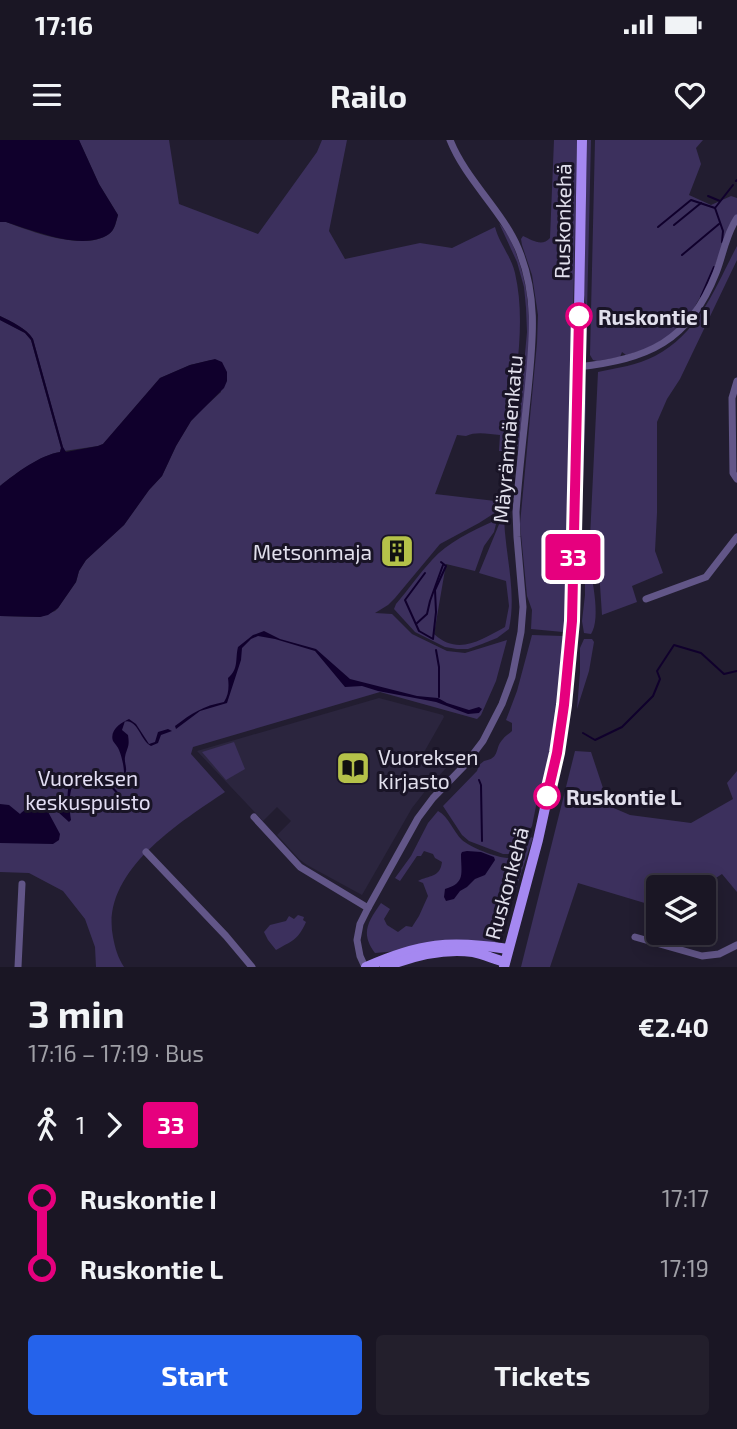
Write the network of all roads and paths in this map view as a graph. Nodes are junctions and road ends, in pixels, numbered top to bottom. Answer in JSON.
{"nodes":[{"id":1,"x":450,"y":140,"type":"edge"},
{"id":2,"x":582,"y":140,"type":"edge"},
{"id":3,"x":737,"y":218,"type":"edge"},
{"id":4,"x":578,"y":367,"type":"junction"},
{"id":5,"x":737,"y":381,"type":"edge"},
{"id":6,"x":737,"y":479,"type":"edge"},
{"id":7,"x":737,"y":537,"type":"edge"},
{"id":8,"x":646,"y":599,"type":"dead end"},
{"id":9,"x":254,"y":817,"type":"dead end"},
{"id":10,"x":146,"y":852,"type":"dead end"},
{"id":11,"x":22,"y":884,"type":"dead end"},
{"id":12,"x":368,"y":908,"type":"junction"},
{"id":13,"x":635,"y":937,"type":"dead end"},
{"id":14,"x":737,"y":945,"type":"edge"},
{"id":15,"x":508,"y":950,"type":"junction"},
{"id":16,"x":504,"y":965,"type":"edge"},
{"id":17,"x":18,"y":967,"type":"edge"},
{"id":18,"x":252,"y":967,"type":"edge"},
{"id":19,"x":366,"y":967,"type":"edge"},
{"id":20,"x":385,"y":967,"type":"edge"}],
"edges":[{"from":1,"to":12,"type":"street","name":"Mäyränmäenkatu"},
{"from":2,"to":4,"type":"main road","name":"Ruskonkehä"},
{"from":3,"to":4,"type":"street"},
{"from":4,"to":15,"type":"main road","name":"Ruskonkehä"},
{"from":5,"to":6,"type":"street"},
{"from":7,"to":8,"type":"street"},
{"from":9,"to":12,"type":"street"},
{"from":10,"to":18,"type":"street"},
{"from":11,"to":17,"type":"street"},
{"from":12,"to":19,"type":"street","name":"Mäyränmäenkatu"},
{"from":13,"to":14,"type":"street"},
{"from":15,"to":16,"type":"main road","name":"Ruskonkehä"},
{"from":15,"to":19,"type":"main road"},
{"from":16,"to":20,"type":"main road"}]}
